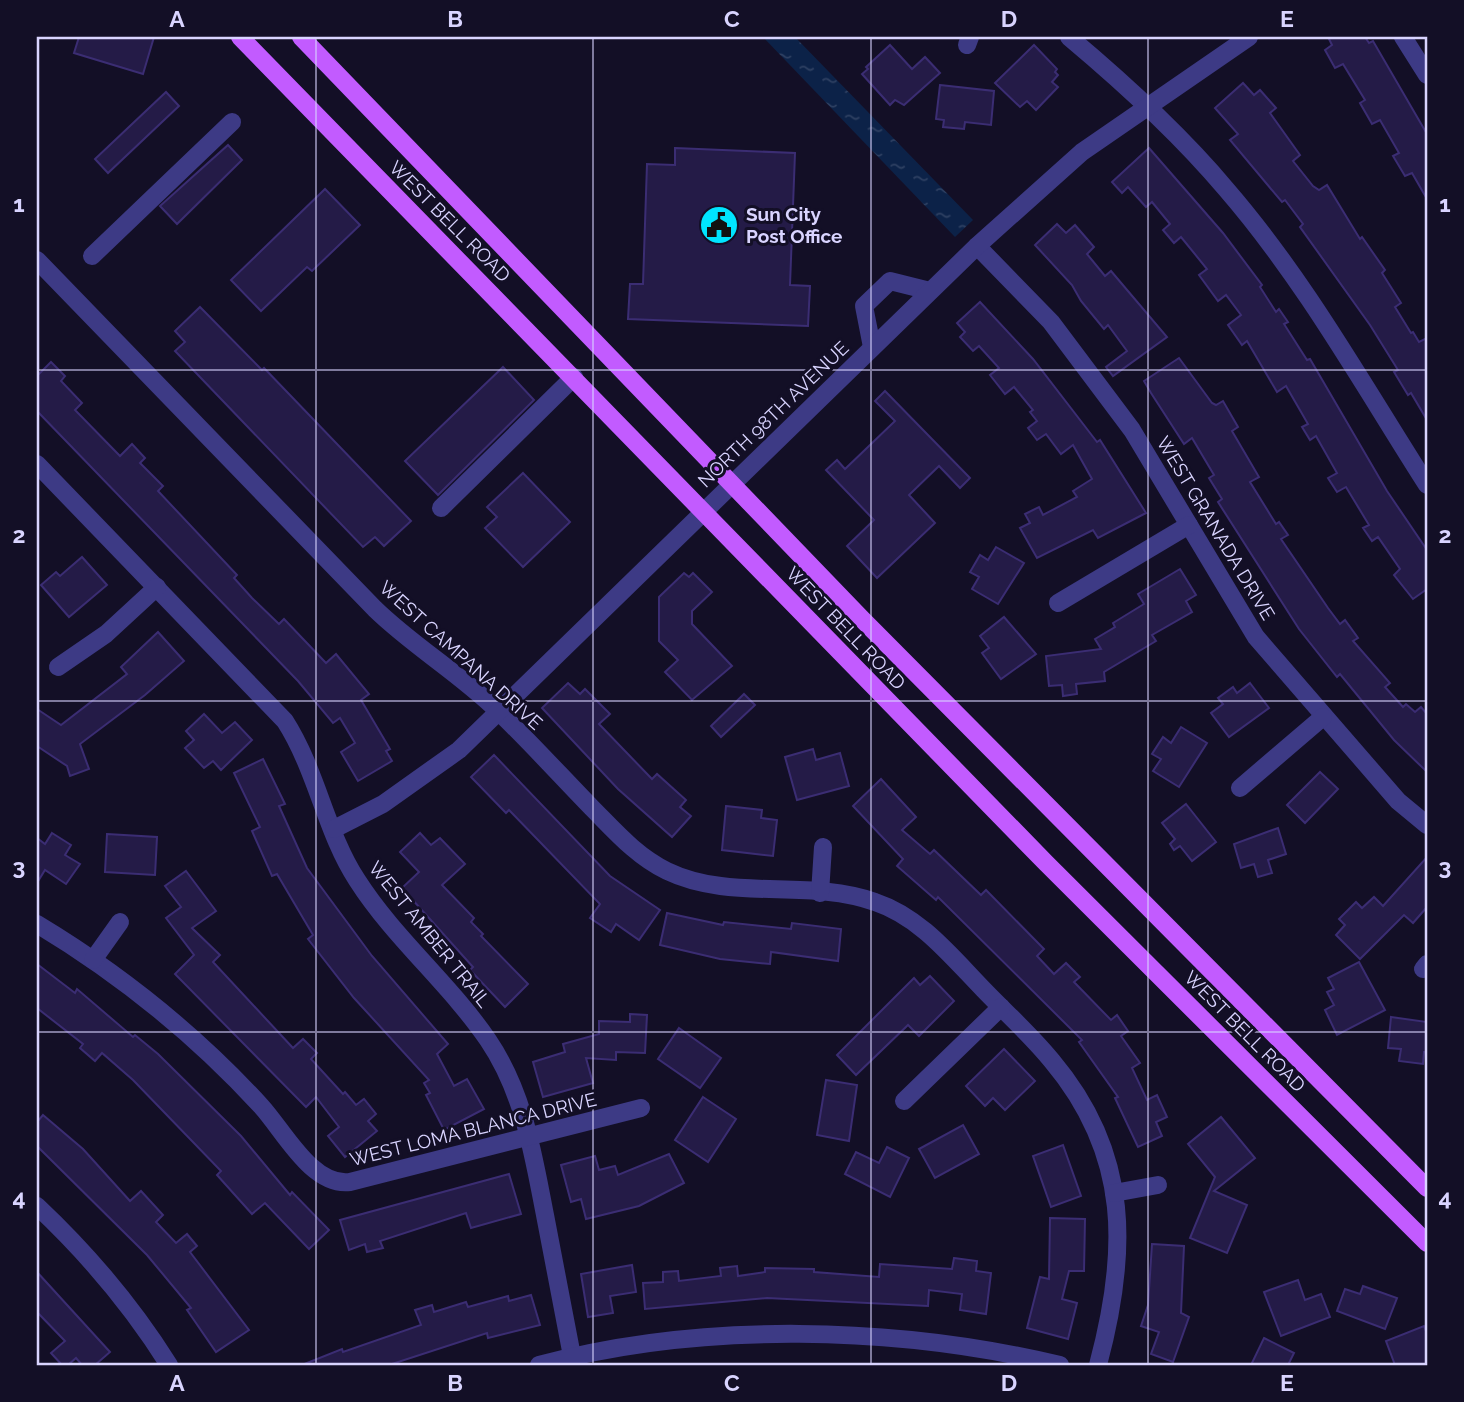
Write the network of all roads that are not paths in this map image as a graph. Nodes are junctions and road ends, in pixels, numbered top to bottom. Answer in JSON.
{"nodes":[{"id":1,"x":240,"y":37,"type":"edge"},
{"id":2,"x":301,"y":37,"type":"edge"},
{"id":3,"x":1069,"y":37,"type":"edge"},
{"id":4,"x":1249,"y":37,"type":"edge"},
{"id":5,"x":1404,"y":37,"type":"edge"},
{"id":6,"x":1427,"y":75,"type":"edge"},
{"id":7,"x":1149,"y":104,"type":"junction"},
{"id":8,"x":232,"y":122,"type":"dead end"},
{"id":9,"x":977,"y":246,"type":"junction"},
{"id":10,"x":92,"y":256,"type":"dead end"},
{"id":11,"x":37,"y":260,"type":"edge"},
{"id":12,"x":930,"y":291,"type":"junction"},
{"id":13,"x":872,"y":348,"type":"junction"},
{"id":14,"x":574,"y":377,"type":"junction"},
{"id":15,"x":37,"y":464,"type":"edge"},
{"id":16,"x":731,"y":484,"type":"junction"},
{"id":17,"x":1427,"y":485,"type":"edge"},
{"id":18,"x":441,"y":508,"type":"dead end"},
{"id":19,"x":704,"y":511,"type":"junction"},
{"id":20,"x":1189,"y":525,"type":"junction"},
{"id":21,"x":157,"y":587,"type":"junction"},
{"id":22,"x":1058,"y":603,"type":"dead end"},
{"id":23,"x":58,"y":667,"type":"dead end"},
{"id":24,"x":499,"y":712,"type":"junction"},
{"id":25,"x":1323,"y":716,"type":"junction"},
{"id":26,"x":1240,"y":788,"type":"dead end"},
{"id":27,"x":1427,"y":825,"type":"edge"},
{"id":28,"x":334,"y":829,"type":"junction"},
{"id":29,"x":823,"y":847,"type":"dead end"},
{"id":30,"x":820,"y":893,"type":"junction"},
{"id":31,"x":120,"y":922,"type":"dead end"},
{"id":32,"x":37,"y":924,"type":"edge"},
{"id":33,"x":93,"y":960,"type":"junction"},
{"id":34,"x":1000,"y":1007,"type":"junction"},
{"id":35,"x":904,"y":1101,"type":"dead end"},
{"id":36,"x":641,"y":1108,"type":"dead end"},
{"id":37,"x":530,"y":1135,"type":"junction"},
{"id":38,"x":1158,"y":1185,"type":"dead end"},
{"id":39,"x":1427,"y":1188,"type":"edge"},
{"id":40,"x":1114,"y":1193,"type":"junction"},
{"id":41,"x":37,"y":1206,"type":"edge"},
{"id":42,"x":1427,"y":1243,"type":"edge"},
{"id":43,"x":572,"y":1356,"type":"junction"},
{"id":44,"x":169,"y":1365,"type":"edge"},
{"id":45,"x":539,"y":1365,"type":"edge"},
{"id":46,"x":1060,"y":1365,"type":"edge"},
{"id":47,"x":1098,"y":1365,"type":"edge"}],
"edges":[{"from":1,"to":14,"type":"main road","name":"WEST BELL ROAD"},
{"from":2,"to":16,"type":"main road","name":"WEST BELL ROAD"},
{"from":3,"to":7,"type":"street"},
{"from":4,"to":7,"type":"street","name":"NORTH 98TH AVENUE"},
{"from":5,"to":6,"type":"street"},
{"from":7,"to":9,"type":"street","name":"NORTH 98TH AVENUE"},
{"from":7,"to":17,"type":"street"},
{"from":8,"to":10,"type":"street"},
{"from":9,"to":12,"type":"street","name":"NORTH 98TH AVENUE"},
{"from":9,"to":20,"type":"street","name":"WEST GRANADA DRIVE"},
{"from":11,"to":24,"type":"street","name":"WEST CAMPANA DRIVE"},
{"from":12,"to":13,"type":"street","name":"NORTH 98TH AVENUE"},
{"from":12,"to":13,"type":"street"},
{"from":13,"to":16,"type":"street","name":"NORTH 98TH AVENUE"},
{"from":14,"to":18,"type":"street"},
{"from":14,"to":19,"type":"main road","name":"WEST BELL ROAD"},
{"from":15,"to":21,"type":"street","name":"WEST AMBER TRAIL"},
{"from":16,"to":19,"type":"street","name":"NORTH 98TH AVENUE"},
{"from":16,"to":39,"type":"main road","name":"WEST BELL ROAD"},
{"from":19,"to":24,"type":"street","name":"NORTH 98TH AVENUE"},
{"from":19,"to":42,"type":"main road","name":"WEST BELL ROAD"},
{"from":20,"to":22,"type":"street"},
{"from":20,"to":25,"type":"street","name":"WEST GRANADA DRIVE"},
{"from":21,"to":23,"type":"street"},
{"from":21,"to":28,"type":"street","name":"WEST AMBER TRAIL"},
{"from":24,"to":28,"type":"street","name":"NORTH 98TH AVENUE"},
{"from":24,"to":30,"type":"street","name":"WEST CAMPANA DRIVE"},
{"from":25,"to":26,"type":"street"},
{"from":25,"to":27,"type":"street","name":"WEST GRANADA DRIVE"},
{"from":28,"to":37,"type":"street","name":"WEST AMBER TRAIL"},
{"from":29,"to":30,"type":"street"},
{"from":30,"to":34,"type":"street","name":"WEST CAMPANA DRIVE"},
{"from":31,"to":33,"type":"street"},
{"from":32,"to":33,"type":"street","name":"WEST LOMA BLANCA DRIVE"},
{"from":33,"to":37,"type":"street","name":"WEST LOMA BLANCA DRIVE"},
{"from":34,"to":35,"type":"street"},
{"from":34,"to":40,"type":"street","name":"WEST CAMPANA DRIVE"},
{"from":36,"to":37,"type":"street","name":"WEST LOMA BLANCA DRIVE"},
{"from":37,"to":43,"type":"street","name":"WEST AMBER TRAIL"},
{"from":38,"to":40,"type":"street"},
{"from":40,"to":47,"type":"street","name":"WEST CAMPANA DRIVE"},
{"from":41,"to":44,"type":"street"},
{"from":43,"to":45,"type":"street"},
{"from":43,"to":46,"type":"street"}]}
